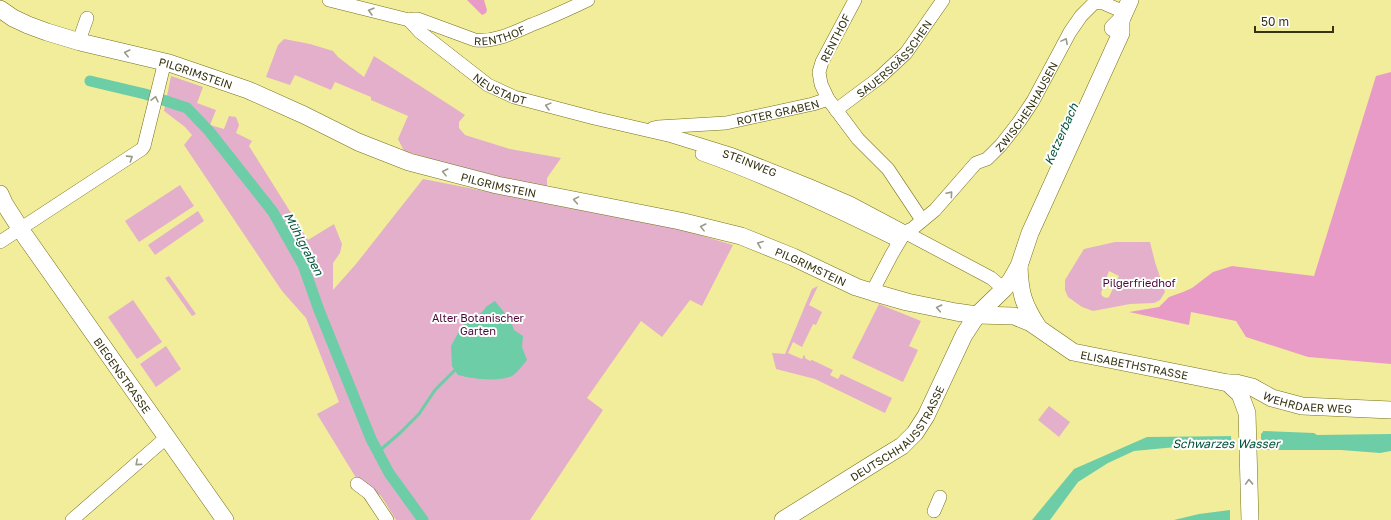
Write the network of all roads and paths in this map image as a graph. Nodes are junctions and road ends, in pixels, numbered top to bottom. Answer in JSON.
{"nodes":[{"id":1,"x":329,"y":0,"type":"edge"},
{"id":2,"x":588,"y":0,"type":"edge"},
{"id":3,"x":855,"y":0,"type":"edge"},
{"id":4,"x":943,"y":0,"type":"edge"},
{"id":5,"x":0,"y":9,"type":"edge"},
{"id":6,"x":1125,"y":11,"type":"edge"},
{"id":7,"x":87,"y":18,"type":"dead end"},
{"id":8,"x":0,"y":19,"type":"edge"},
{"id":9,"x":409,"y":20,"type":"junction"},
{"id":10,"x":28,"y":25,"type":"junction"},
{"id":11,"x":80,"y":38,"type":"dead end"},
{"id":12,"x":164,"y":62,"type":"junction"},
{"id":13,"x":828,"y":99,"type":"junction"},
{"id":14,"x":836,"y":110,"type":"junction"},
{"id":15,"x":586,"y":116,"type":"joint"},
{"id":16,"x":646,"y":130,"type":"junction"},
{"id":17,"x":689,"y":149,"type":"dead end"},
{"id":18,"x":0,"y":194,"type":"edge"},
{"id":19,"x":922,"y":220,"type":"junction"},
{"id":20,"x":20,"y":229,"type":"junction"},
{"id":21,"x":902,"y":237,"type":"junction"},
{"id":22,"x":0,"y":242,"type":"edge"},
{"id":23,"x":1019,"y":266,"type":"junction"},
{"id":24,"x":1004,"y":289,"type":"junction"},
{"id":25,"x":872,"y":292,"type":"junction"},
{"id":26,"x":977,"y":315,"type":"junction"},
{"id":27,"x":1039,"y":328,"type":"junction"},
{"id":28,"x":1228,"y":384,"type":"junction"},
{"id":29,"x":1268,"y":396,"type":"junction"},
{"id":30,"x":1391,"y":410,"type":"edge"},
{"id":31,"x":1247,"y":412,"type":"junction"},
{"id":32,"x":167,"y":437,"type":"junction"},
{"id":33,"x":357,"y":484,"type":"dead end"},
{"id":34,"x":940,"y":497,"type":"dead end"},
{"id":35,"x":932,"y":516,"type":"edge"},
{"id":36,"x":72,"y":520,"type":"edge"},
{"id":37,"x":225,"y":520,"type":"edge"},
{"id":38,"x":387,"y":520,"type":"edge"},
{"id":39,"x":783,"y":520,"type":"edge"},
{"id":40,"x":1250,"y":520,"type":"edge"}],
"edges":[{"from":9,"to":1,"type":"street","name":"RENTHOF","one_way":true},
{"from":2,"to":9,"type":"street","name":"RENTHOF"},
{"from":3,"to":13,"type":"street","name":"RENTHOF"},
{"from":4,"to":14,"type":"street","name":"SAUERSGÄSSCHEN"},
{"from":5,"to":10,"type":"main road","name":"PILGRIMSTEIN"},
{"from":19,"to":6,"type":"street","name":"ZWISCHENHAUSEN","one_way":true},
{"from":6,"to":23,"type":"main road"},
{"from":7,"to":11,"type":"street"},
{"from":8,"to":10,"type":"main road","name":"PILGRIMSTEIN"},
{"from":15,"to":9,"type":"street","name":"NEUSTADT","one_way":true},
{"from":12,"to":10,"type":"main road","name":"PILGRIMSTEIN","one_way":true},
{"from":20,"to":12,"type":"street","one_way":true},
{"from":25,"to":12,"type":"main road","name":"PILGRIMSTEIN","one_way":true},
{"from":13,"to":14,"type":"street","name":"ROTER GRABEN"},
{"from":13,"to":16,"type":"street","name":"ROTER GRABEN"},
{"from":14,"to":19,"type":"street","name":"ROTER GRABEN"},
{"from":15,"to":16,"type":"street","name":"STEINWEG"},
{"from":16,"to":21,"type":"street","name":"STEINWEG"},
{"from":17,"to":21,"type":"street"},
{"from":18,"to":20,"type":"main road","name":"BIEGENSTRASSE"},
{"from":19,"to":21,"type":"street"},
{"from":20,"to":22,"type":"street"},
{"from":20,"to":32,"type":"main road","name":"BIEGENSTRASSE"},
{"from":21,"to":24,"type":"street","name":"STEINWEG"},
{"from":21,"to":25,"type":"street"},
{"from":23,"to":24,"type":"main road"},
{"from":23,"to":27,"type":"main road"},
{"from":24,"to":26,"type":"main road"},
{"from":26,"to":25,"type":"main road","name":"PILGRIMSTEIN","one_way":true},
{"from":26,"to":27,"type":"main road","name":"ELISABETHSTRASSE"},
{"from":26,"to":39,"type":"main road","name":"DEUTSCHHAUSSTRASSE"},
{"from":27,"to":28,"type":"main road","name":"ELISABETHSTRASSE"},
{"from":28,"to":29,"type":"main road","name":"WEHRDAER WEG"},
{"from":28,"to":31,"type":"main road"},
{"from":29,"to":30,"type":"main road","name":"WEHRDAER WEG"},
{"from":29,"to":31,"type":"main road"},
{"from":40,"to":31,"type":"main road","one_way":true},
{"from":32,"to":36,"type":"street","one_way":true},
{"from":32,"to":37,"type":"main road","name":"BIEGENSTRASSE"},
{"from":33,"to":38,"type":"street"},
{"from":34,"to":35,"type":"street"}]}
